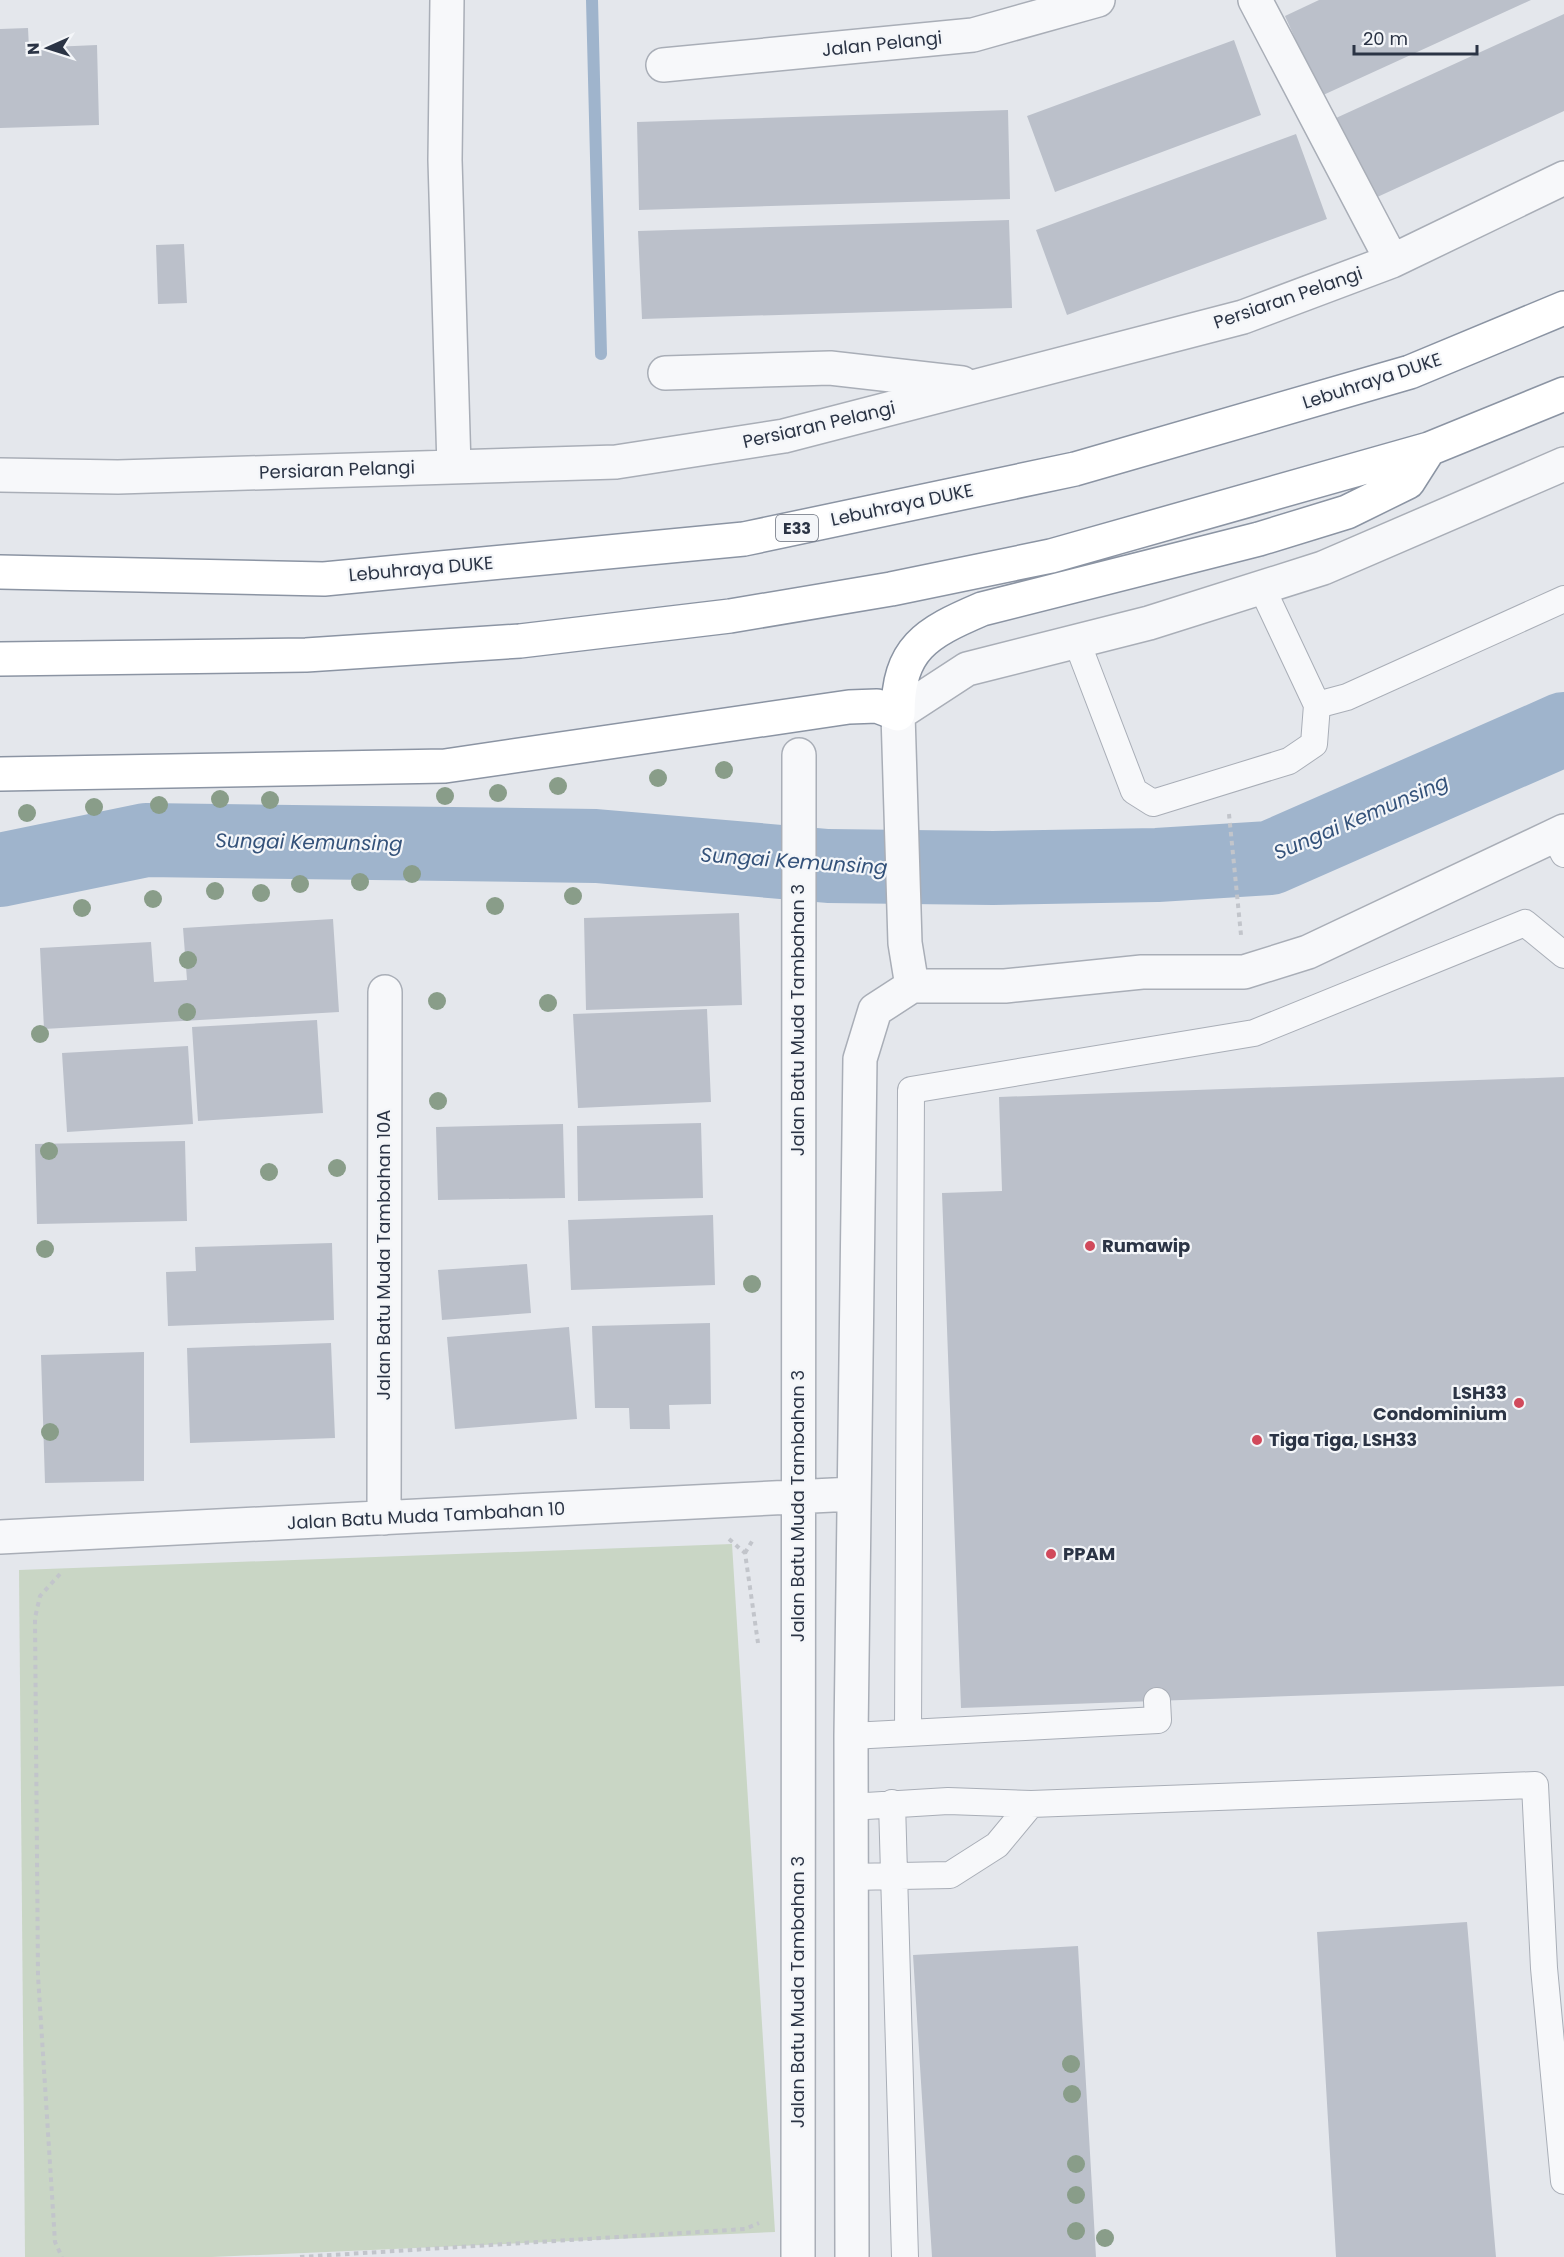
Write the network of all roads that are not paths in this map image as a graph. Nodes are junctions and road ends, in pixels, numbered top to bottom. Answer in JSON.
{"nodes":[{"id":1,"x":447,"y":0,"type":"edge"},
{"id":2,"x":1098,"y":0,"type":"edge"},
{"id":3,"x":1255,"y":0,"type":"edge"},
{"id":4,"x":663,"y":65,"type":"dead end"},
{"id":5,"x":1564,"y":177,"type":"edge"},
{"id":6,"x":1392,"y":261,"type":"junction"},
{"id":7,"x":1564,"y":308,"type":"edge"},
{"id":8,"x":665,"y":373,"type":"dead end"},
{"id":9,"x":982,"y":385,"type":"junction"},
{"id":10,"x":1564,"y":394,"type":"edge"},
{"id":11,"x":1429,"y":449,"type":"junction"},
{"id":12,"x":1564,"y":464,"type":"edge"},
{"id":13,"x":454,"y":467,"type":"junction"},
{"id":14,"x":0,"y":476,"type":"edge"},
{"id":15,"x":0,"y":572,"type":"edge"},
{"id":16,"x":1262,"y":588,"type":"junction"},
{"id":17,"x":1564,"y":599,"type":"edge"},
{"id":18,"x":1077,"y":642,"type":"junction"},
{"id":19,"x":0,"y":658,"type":"edge"},
{"id":20,"x":1317,"y":705,"type":"junction"},
{"id":21,"x":898,"y":714,"type":"junction"},
{"id":22,"x":799,"y":755,"type":"dead end"},
{"id":23,"x":0,"y":774,"type":"edge"},
{"id":24,"x":1561,"y":840,"type":"edge"},
{"id":25,"x":1564,"y":955,"type":"edge"},
{"id":26,"x":912,"y":986,"type":"junction"},
{"id":27,"x":385,"y":992,"type":"dead end"},
{"id":28,"x":853,"y":1494,"type":"junction"},
{"id":29,"x":798,"y":1497,"type":"junction"},
{"id":30,"x":384,"y":1518,"type":"junction"},
{"id":31,"x":0,"y":1538,"type":"edge"},
{"id":32,"x":1157,"y":1701,"type":"dead end"},
{"id":33,"x":908,"y":1733,"type":"junction"},
{"id":34,"x":851,"y":1736,"type":"junction"},
{"id":35,"x":892,"y":1803,"type":"junction"},
{"id":36,"x":1031,"y":1804,"type":"junction"},
{"id":37,"x":850,"y":1807,"type":"junction"},
{"id":38,"x":850,"y":1877,"type":"junction"},
{"id":39,"x":894,"y":1877,"type":"junction"},
{"id":40,"x":1563,"y":2156,"type":"edge"},
{"id":41,"x":1564,"y":2181,"type":"edge"},
{"id":42,"x":798,"y":2257,"type":"edge"},
{"id":43,"x":852,"y":2257,"type":"edge"},
{"id":44,"x":905,"y":2257,"type":"edge"}],
"edges":[{"from":1,"to":13,"type":"street"},
{"from":2,"to":4,"type":"street","name":"Jalan Pelangi"},
{"from":3,"to":6,"type":"street"},
{"from":5,"to":6,"type":"street","name":"Persiaran Pelangi"},
{"from":6,"to":9,"type":"street","name":"Persiaran Pelangi"},
{"from":7,"to":15,"type":"highway","name":"Lebuhraya DUKE","number":"E33"},
{"from":8,"to":9,"type":"street"},
{"from":9,"to":13,"type":"street","name":"Persiaran Pelangi"},
{"from":10,"to":11,"type":"highway"},
{"from":11,"to":19,"type":"highway"},
{"from":11,"to":21,"type":"highway"},
{"from":12,"to":16,"type":"street"},
{"from":13,"to":14,"type":"street","name":"Persiaran Pelangi"},
{"from":16,"to":18,"type":"street"},
{"from":16,"to":20,"type":"lane"},
{"from":17,"to":20,"type":"lane"},
{"from":18,"to":20,"type":"lane"},
{"from":18,"to":21,"type":"street"},
{"from":21,"to":23,"type":"highway"},
{"from":21,"to":26,"type":"street"},
{"from":22,"to":29,"type":"street","name":"Jalan Batu Muda Tambahan 3"},
{"from":24,"to":26,"type":"street"},
{"from":25,"to":33,"type":"lane"},
{"from":26,"to":28,"type":"street"},
{"from":27,"to":30,"type":"street","name":"Jalan Batu Muda Tambahan 10A"},
{"from":28,"to":29,"type":"street","name":"Jalan Batu Muda Tambahan 10"},
{"from":28,"to":34,"type":"street"},
{"from":29,"to":30,"type":"street","name":"Jalan Batu Muda Tambahan 10"},
{"from":29,"to":42,"type":"street","name":"Jalan Batu Muda Tambahan 3"},
{"from":30,"to":31,"type":"street","name":"Jalan Batu Muda Tambahan 10"},
{"from":32,"to":33,"type":"lane"},
{"from":33,"to":34,"type":"lane"},
{"from":34,"to":37,"type":"street"},
{"from":35,"to":36,"type":"lane"},
{"from":35,"to":37,"type":"lane"},
{"from":35,"to":39,"type":"lane"},
{"from":36,"to":39,"type":"lane"},
{"from":36,"to":40,"type":"lane"},
{"from":37,"to":38,"type":"street"},
{"from":38,"to":39,"type":"lane"},
{"from":38,"to":43,"type":"street"},
{"from":39,"to":44,"type":"lane"},
{"from":40,"to":41,"type":"lane"}]}
